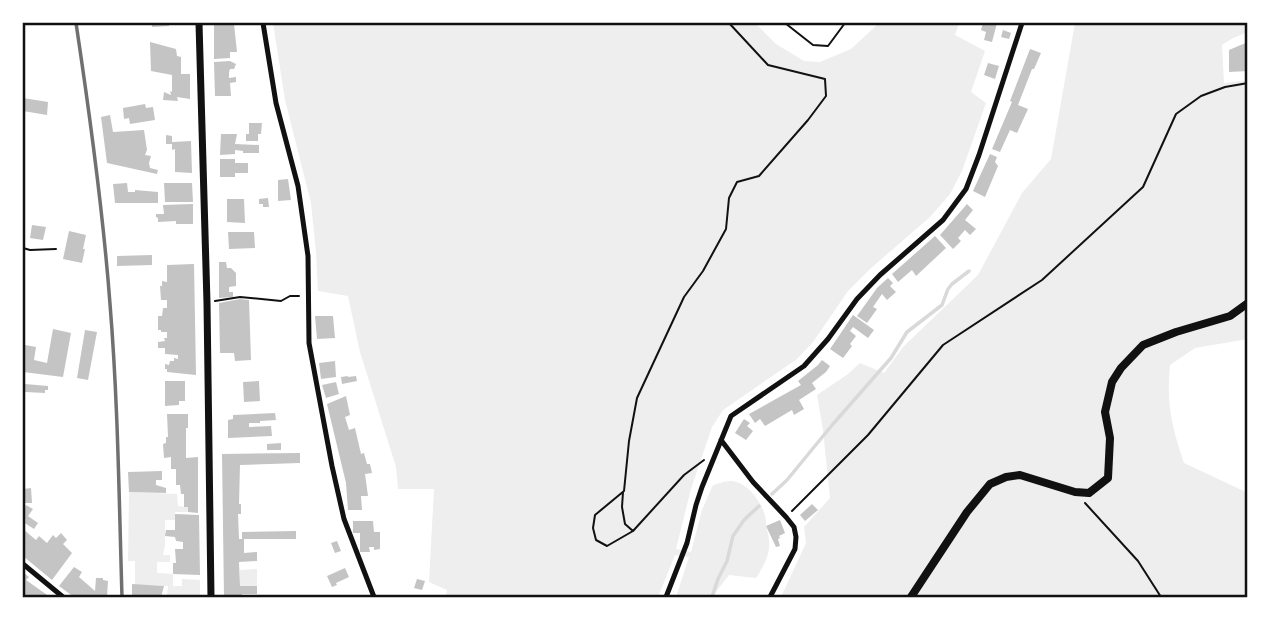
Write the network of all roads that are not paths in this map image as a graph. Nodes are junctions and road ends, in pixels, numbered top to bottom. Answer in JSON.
{"nodes":[{"id":1,"x":199,"y":23,"type":"edge"},
{"id":2,"x":263,"y":23,"type":"edge"},
{"id":3,"x":1022,"y":23,"type":"edge"},
{"id":4,"x":1248,"y":303,"type":"edge"},
{"id":5,"x":721,"y":440,"type":"junction"},
{"id":6,"x":23,"y":564,"type":"edge"},
{"id":7,"x":64,"y":597,"type":"edge"},
{"id":8,"x":211,"y":597,"type":"edge"},
{"id":9,"x":374,"y":597,"type":"edge"},
{"id":10,"x":666,"y":597,"type":"edge"},
{"id":11,"x":770,"y":597,"type":"edge"},
{"id":12,"x":911,"y":597,"type":"edge"}],
"edges":[{"from":1,"to":8,"type":"street"},
{"from":2,"to":9,"type":"street"},
{"from":3,"to":5,"type":"street"},
{"from":4,"to":12,"type":"main road"},
{"from":5,"to":10,"type":"street"},
{"from":5,"to":11,"type":"street"},
{"from":6,"to":7,"type":"street"}]}
